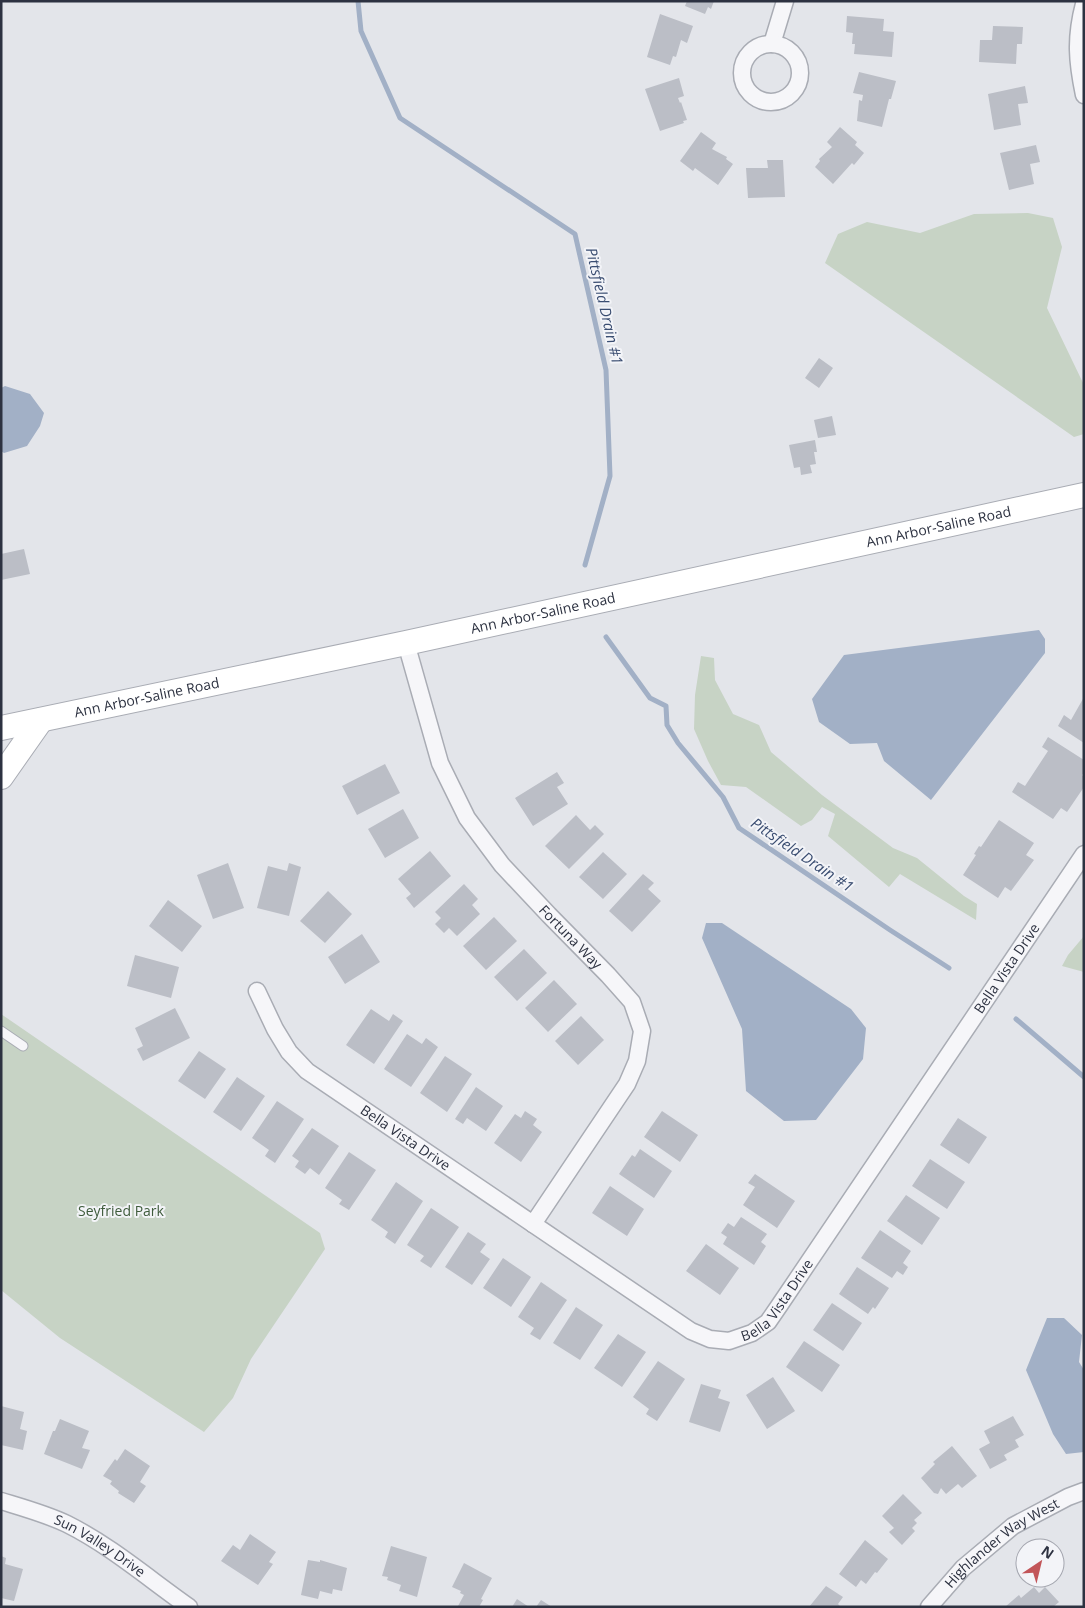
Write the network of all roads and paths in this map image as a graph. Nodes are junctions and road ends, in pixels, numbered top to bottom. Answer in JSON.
{"nodes":[{"id":1,"x":785,"y":1,"type":"edge"},
{"id":2,"x":1084,"y":4,"type":"edge"},
{"id":3,"x":772,"y":44,"type":"dead end"},
{"id":4,"x":1084,"y":94,"type":"edge"},
{"id":5,"x":1084,"y":496,"type":"edge"},
{"id":6,"x":406,"y":643,"type":"junction"},
{"id":7,"x":41,"y":720,"type":"junction"},
{"id":8,"x":1,"y":728,"type":"edge"},
{"id":9,"x":1,"y":777,"type":"edge"},
{"id":10,"x":1084,"y":854,"type":"edge"},
{"id":11,"x":257,"y":991,"type":"dead end"},
{"id":12,"x":1,"y":1031,"type":"edge"},
{"id":13,"x":23,"y":1046,"type":"dead end"},
{"id":14,"x":533,"y":1224,"type":"junction"},
{"id":15,"x":1084,"y":1492,"type":"edge"},
{"id":16,"x":1,"y":1501,"type":"edge"},
{"id":17,"x":189,"y":1607,"type":"edge"},
{"id":18,"x":929,"y":1607,"type":"edge"}],
"edges":[{"from":1,"to":3,"type":"street"},
{"from":2,"to":4,"type":"street"},
{"from":5,"to":6,"type":"main road","name":"Ann Arbor-Saline Road"},
{"from":6,"to":7,"type":"main road","name":"Ann Arbor-Saline Road"},
{"from":6,"to":14,"type":"street","name":"Fortuna Way"},
{"from":7,"to":8,"type":"main road","name":"Ann Arbor-Saline Road"},
{"from":7,"to":9,"type":"main road"},
{"from":10,"to":14,"type":"street","name":"Bella Vista Drive"},
{"from":11,"to":14,"type":"street","name":"Bella Vista Drive"},
{"from":12,"to":13,"type":"lane"},
{"from":15,"to":18,"type":"street","name":"Highlander Way West"},
{"from":16,"to":17,"type":"street","name":"Sun Valley Drive"}]}
